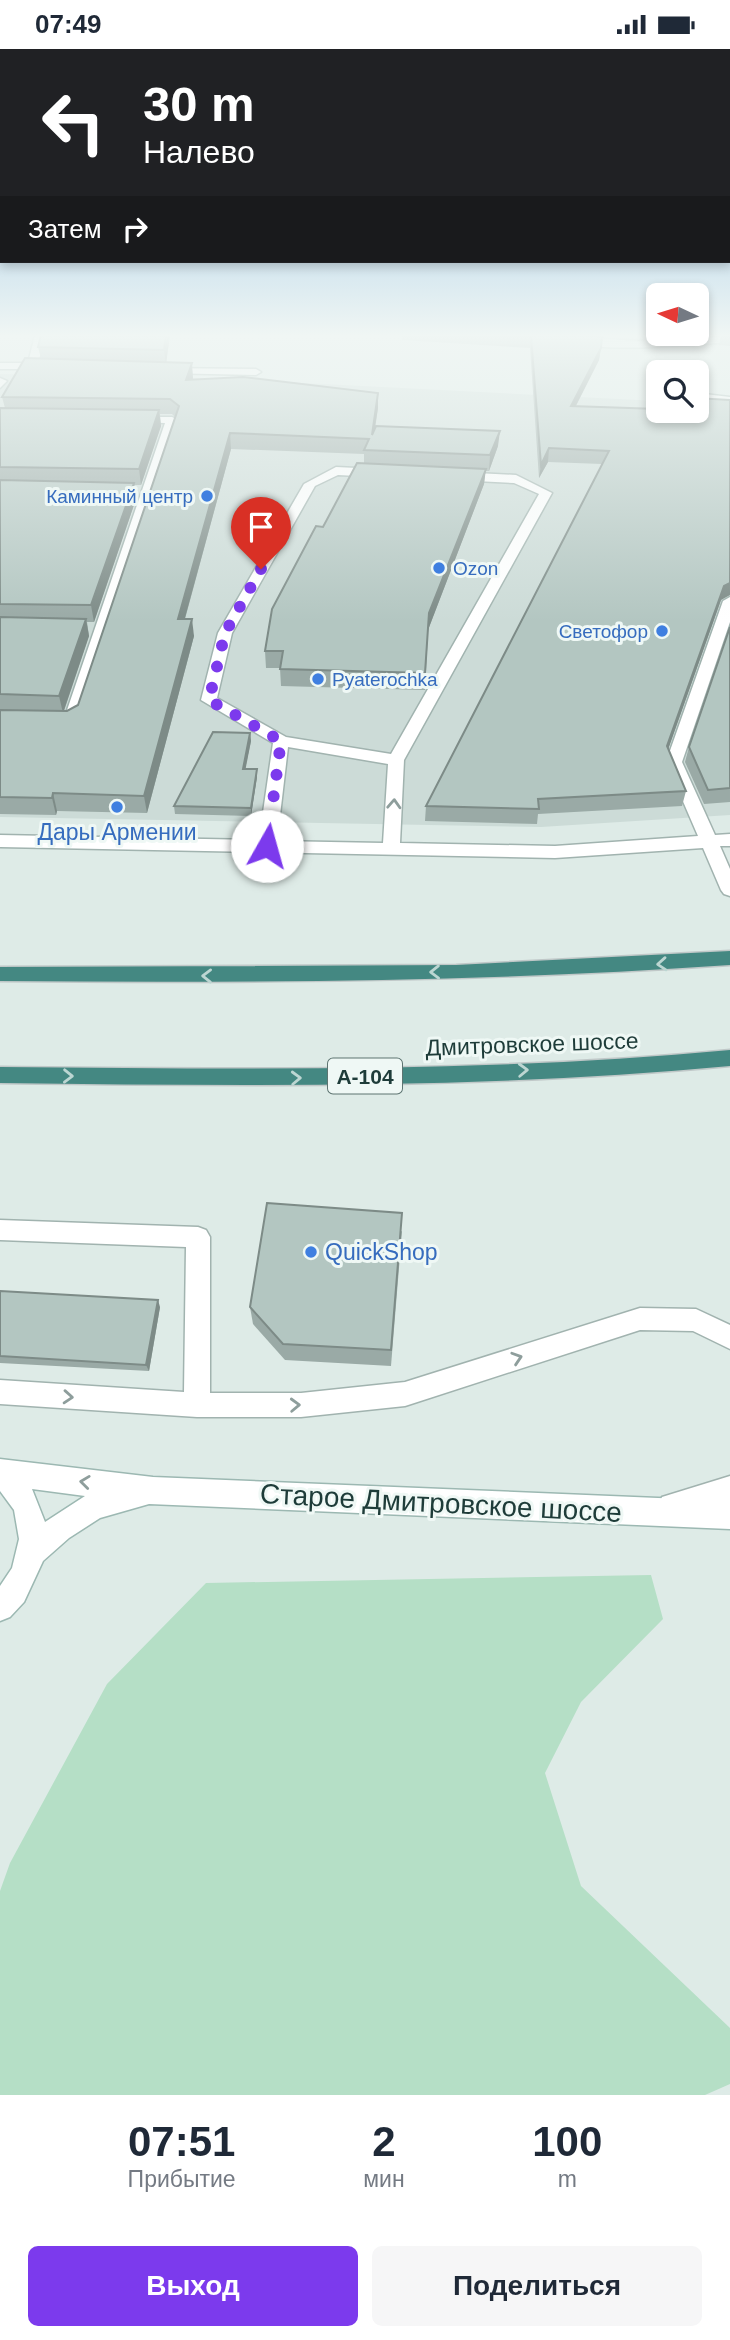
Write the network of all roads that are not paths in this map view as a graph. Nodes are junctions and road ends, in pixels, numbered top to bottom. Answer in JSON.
{"nodes":[{"id":1,"x":168,"y":430,"type":"edge"},
{"id":2,"x":391,"y":474,"type":"edge"},
{"id":3,"x":447,"y":476,"type":"edge"},
{"id":4,"x":730,"y":601,"type":"edge"},
{"id":5,"x":0,"y":719,"type":"edge"},
{"id":6,"x":281,"y":741,"type":"junction"},
{"id":7,"x":396,"y":760,"type":"junction"},
{"id":8,"x":0,"y":841,"type":"edge"},
{"id":9,"x":730,"y":841,"type":"edge"},
{"id":10,"x":709,"y":842,"type":"junction"},
{"id":11,"x":267,"y":846,"type":"junction"},
{"id":12,"x":391,"y":849,"type":"junction"},
{"id":13,"x":730,"y":890,"type":"edge"},
{"id":14,"x":730,"y":958,"type":"edge"},
{"id":15,"x":0,"y":974,"type":"edge"},
{"id":16,"x":730,"y":1058,"type":"edge"},
{"id":17,"x":0,"y":1075,"type":"edge"},
{"id":18,"x":0,"y":1230,"type":"edge"},
{"id":19,"x":730,"y":1338,"type":"edge"},
{"id":20,"x":0,"y":1392,"type":"edge"},
{"id":21,"x":197,"y":1405,"type":"junction"},
{"id":22,"x":0,"y":1472,"type":"edge"},
{"id":23,"x":153,"y":1490,"type":"junction"},
{"id":24,"x":730,"y":1490,"type":"edge"},
{"id":25,"x":652,"y":1513,"type":"junction"},
{"id":26,"x":730,"y":1515,"type":"edge"},
{"id":27,"x":31,"y":1553,"type":"junction"},
{"id":28,"x":0,"y":1607,"type":"edge"}],
"edges":[{"from":1,"to":5,"type":"street"},
{"from":2,"to":6,"type":"street"},
{"from":3,"to":7,"type":"street"},
{"from":4,"to":10,"type":"street"},
{"from":6,"to":7,"type":"street"},
{"from":6,"to":11,"type":"street"},
{"from":12,"to":7,"type":"street","one_way":true},
{"from":8,"to":11,"type":"street"},
{"from":9,"to":10,"type":"street"},
{"from":10,"to":12,"type":"street"},
{"from":10,"to":13,"type":"street"},
{"from":11,"to":12,"type":"street"},
{"from":14,"to":15,"type":"highway","one_way":true},
{"from":17,"to":16,"type":"highway","name":"Дмитровское шоссе","number":"А-104","one_way":true},
{"from":18,"to":21,"type":"street"},
{"from":21,"to":19,"type":"street","one_way":true},
{"from":20,"to":21,"type":"street","one_way":true},
{"from":23,"to":22,"type":"street","name":"Старое Дмитровское шоссе","one_way":true},
{"from":22,"to":27,"type":"street","name":"Старое Дмитровское шоссе"},
{"from":23,"to":25,"type":"street","name":"Старое Дмитровское шоссе"},
{"from":23,"to":27,"type":"street","name":"Старое Дмитровское шоссе"},
{"from":24,"to":25,"type":"street"},
{"from":25,"to":26,"type":"street","name":"Старое Дмитровское шоссе"},
{"from":27,"to":28,"type":"street","name":"Старое Дмитровское шоссе"}]}
